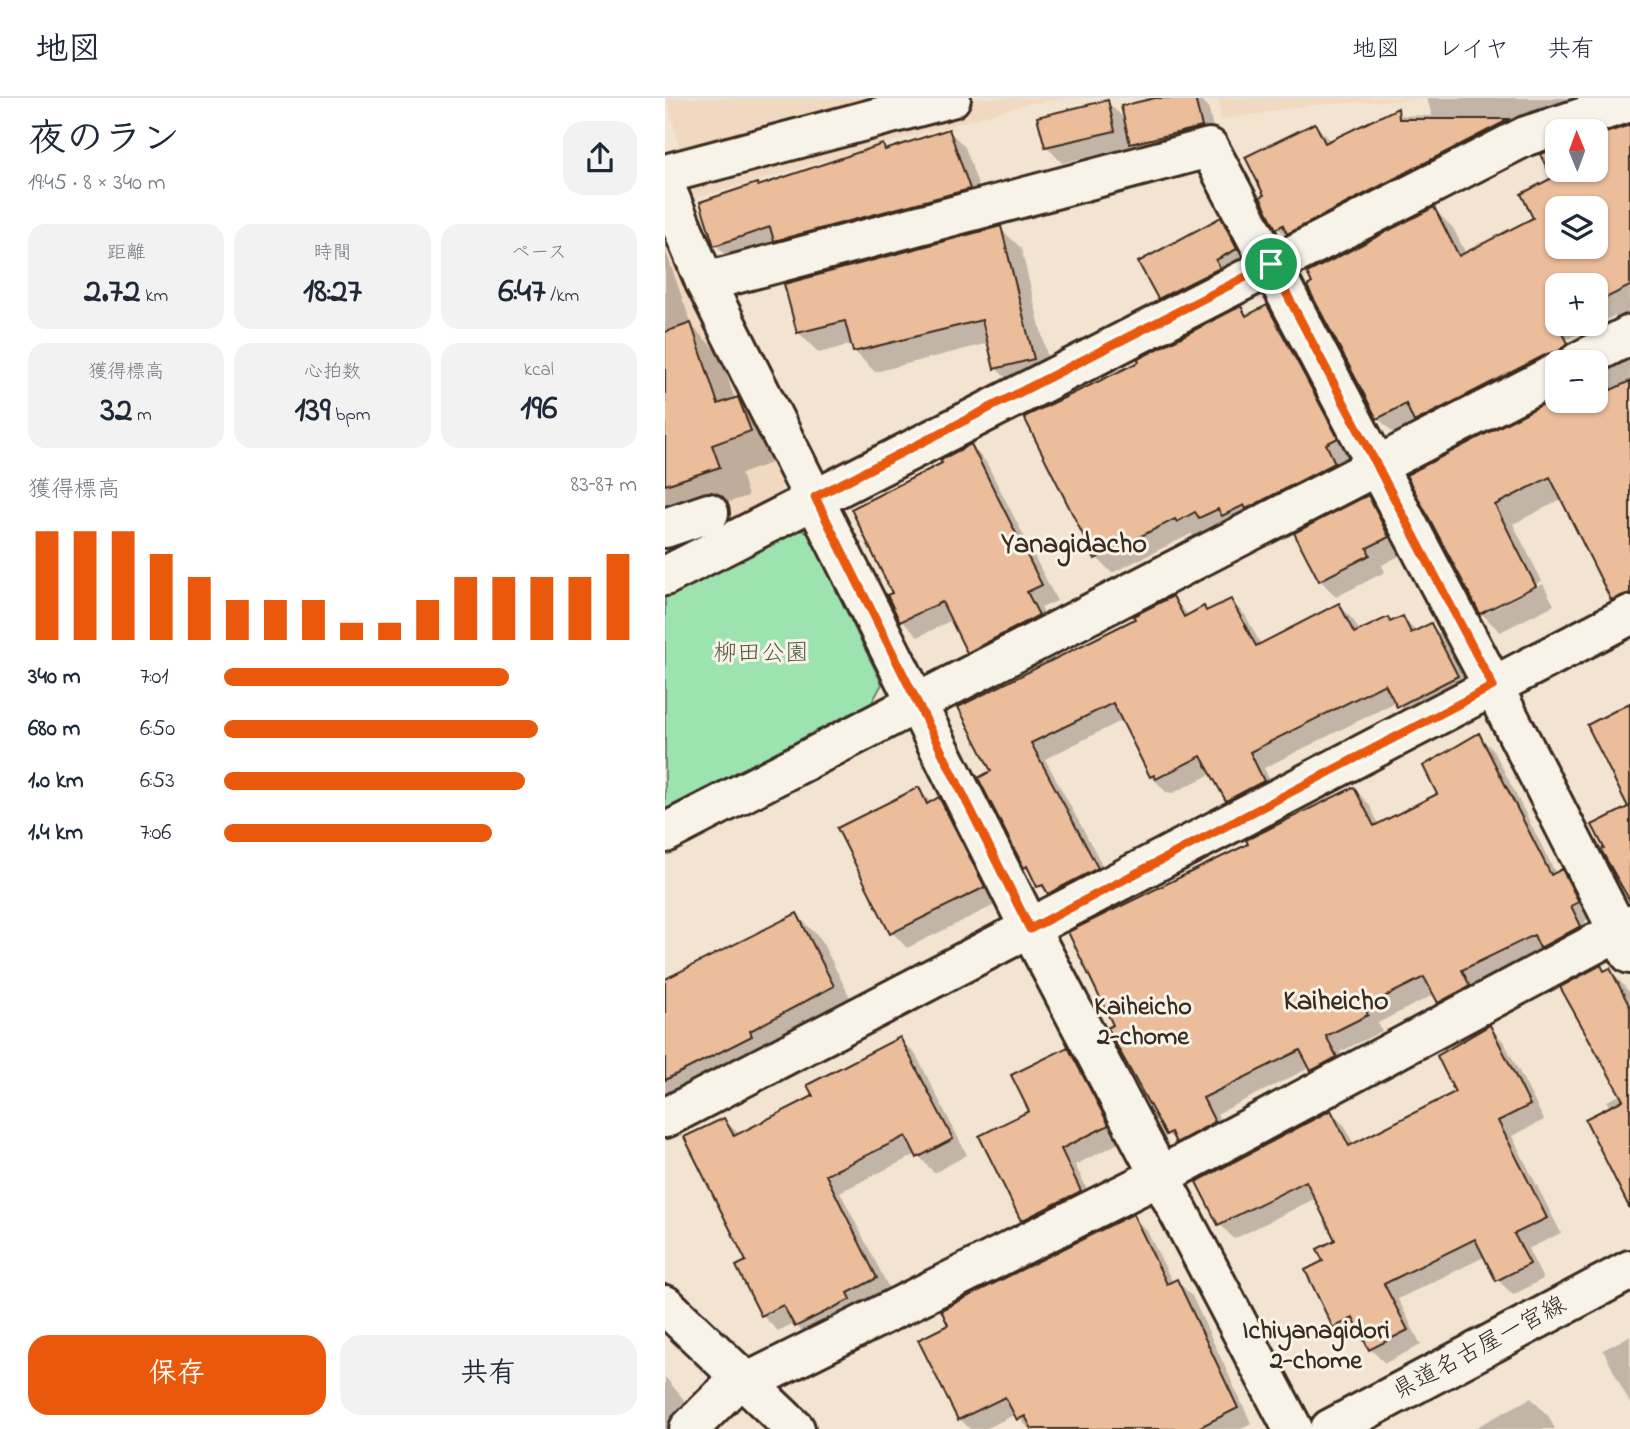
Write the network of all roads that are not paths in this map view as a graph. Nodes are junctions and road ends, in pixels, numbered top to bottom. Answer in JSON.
{"nodes":[{"id":1,"x":951,"y":98,"type":"edge"},
{"id":2,"x":1630,"y":102,"type":"edge"},
{"id":3,"x":665,"y":174,"type":"edge"},
{"id":4,"x":665,"y":186,"type":"edge"},
{"id":5,"x":1271,"y":264,"type":"junction"},
{"id":6,"x":705,"y":282,"type":"junction"},
{"id":7,"x":1630,"y":335,"type":"edge"},
{"id":8,"x":1601,"y":350,"type":"edge"},
{"id":9,"x":1545,"y":379,"type":"edge"},
{"id":10,"x":1377,"y":466,"type":"junction"},
{"id":11,"x":815,"y":497,"type":"junction"},
{"id":12,"x":709,"y":513,"type":"dead end"},
{"id":13,"x":665,"y":528,"type":"edge"},
{"id":14,"x":665,"y":576,"type":"edge"},
{"id":15,"x":1630,"y":615,"type":"edge"},
{"id":16,"x":1493,"y":686,"type":"junction"},
{"id":17,"x":917,"y":703,"type":"junction"},
{"id":18,"x":665,"y":833,"type":"edge"},
{"id":19,"x":1030,"y":929,"type":"junction"},
{"id":20,"x":1626,"y":937,"type":"edge"},
{"id":21,"x":665,"y":1118,"type":"edge"},
{"id":22,"x":1162,"y":1175,"type":"junction"},
{"id":23,"x":1630,"y":1270,"type":"edge"},
{"id":24,"x":665,"y":1305,"type":"edge"},
{"id":25,"x":745,"y":1379,"type":"junction"},
{"id":26,"x":689,"y":1429,"type":"edge"},
{"id":27,"x":795,"y":1429,"type":"edge"},
{"id":28,"x":1293,"y":1429,"type":"edge"},
{"id":29,"x":1330,"y":1429,"type":"edge"}],
"edges":[{"from":1,"to":3,"type":"street"},
{"from":2,"to":5,"type":"street"},
{"from":4,"to":6,"type":"street"},
{"from":5,"to":6,"type":"street"},
{"from":5,"to":10,"type":"street"},
{"from":5,"to":11,"type":"street"},
{"from":6,"to":11,"type":"street"},
{"from":7,"to":8,"type":"street"},
{"from":9,"to":10,"type":"street"},
{"from":10,"to":16,"type":"street"},
{"from":10,"to":17,"type":"street"},
{"from":11,"to":14,"type":"street"},
{"from":11,"to":17,"type":"street"},
{"from":12,"to":13,"type":"street"},
{"from":15,"to":16,"type":"street"},
{"from":16,"to":19,"type":"street"},
{"from":16,"to":20,"type":"street"},
{"from":17,"to":18,"type":"street"},
{"from":17,"to":19,"type":"street"},
{"from":19,"to":21,"type":"street"},
{"from":19,"to":22,"type":"street"},
{"from":20,"to":22,"type":"street"},
{"from":22,"to":25,"type":"street"},
{"from":22,"to":28,"type":"street"},
{"from":23,"to":29,"type":"street","name":"県道名古屋一宮線"},
{"from":24,"to":25,"type":"street"},
{"from":25,"to":26,"type":"street"},
{"from":25,"to":27,"type":"street"}]}
